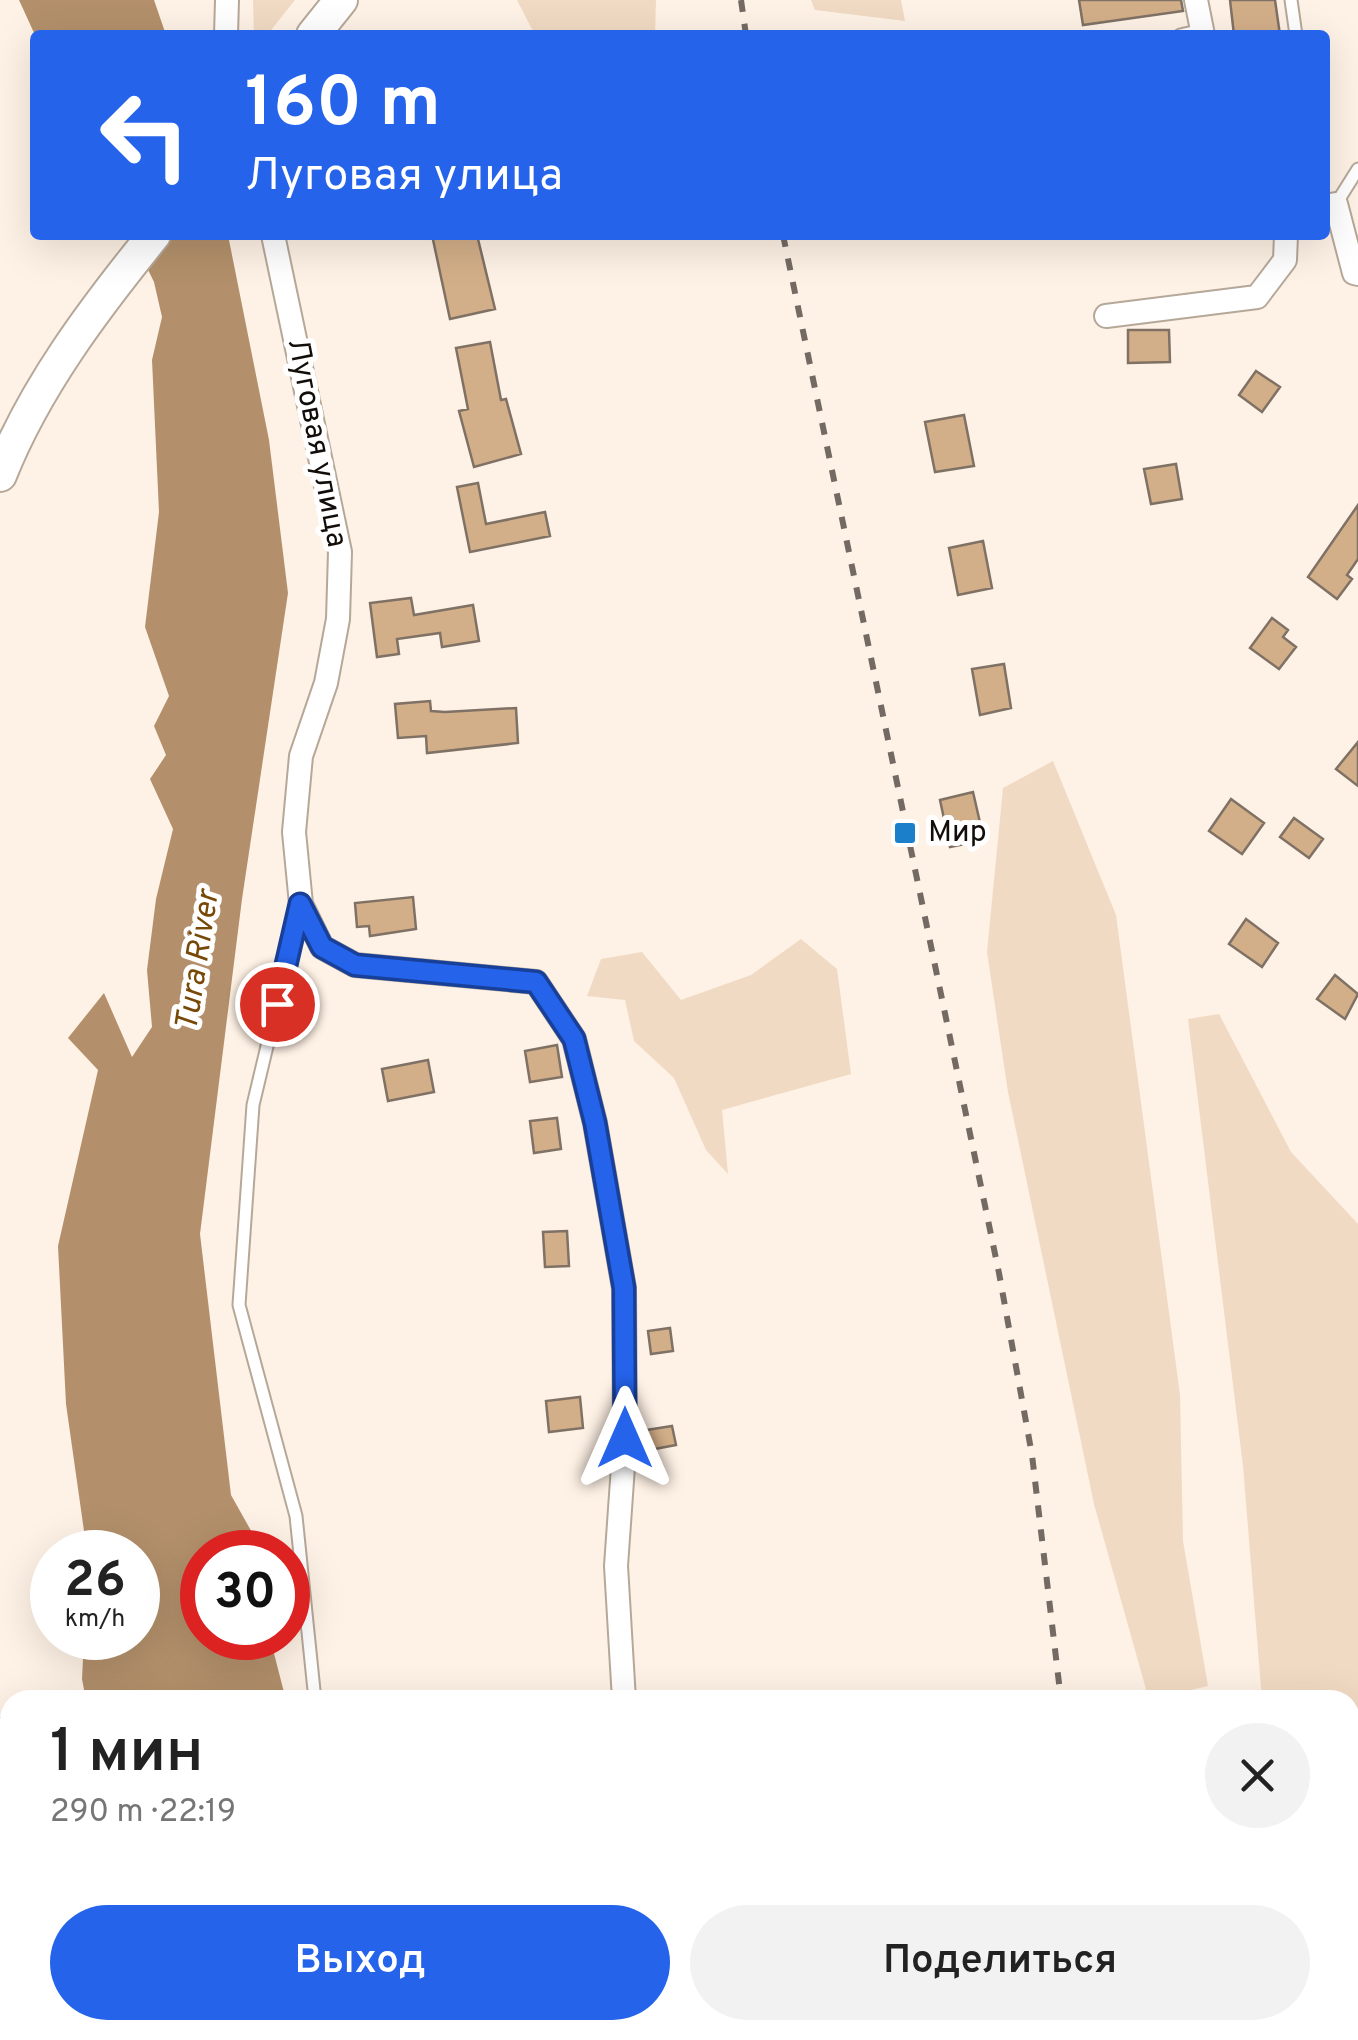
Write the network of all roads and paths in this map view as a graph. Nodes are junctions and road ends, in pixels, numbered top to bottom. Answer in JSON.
{"nodes":[{"id":1,"x":227,"y":0,"type":"edge"},
{"id":2,"x":341,"y":0,"type":"edge"},
{"id":3,"x":1196,"y":0,"type":"edge"},
{"id":4,"x":1291,"y":0,"type":"edge"},
{"id":5,"x":226,"y":30,"type":"edge"},
{"id":6,"x":317,"y":30,"type":"edge"},
{"id":7,"x":1195,"y":30,"type":"edge"},
{"id":8,"x":1295,"y":30,"type":"edge"},
{"id":9,"x":1358,"y":169,"type":"edge"},
{"id":10,"x":1330,"y":205,"type":"edge"},
{"id":11,"x":150,"y":240,"type":"edge"},
{"id":12,"x":274,"y":240,"type":"edge"},
{"id":13,"x":1286,"y":240,"type":"edge"},
{"id":14,"x":1358,"y":274,"type":"edge"},
{"id":15,"x":1106,"y":316,"type":"dead end"},
{"id":16,"x":0,"y":475,"type":"edge"},
{"id":17,"x":300,"y":904,"type":"junction"},
{"id":18,"x":314,"y":1690,"type":"edge"},
{"id":19,"x":623,"y":1690,"type":"edge"}],
"edges":[{"from":1,"to":5,"type":"street"},
{"from":2,"to":6,"type":"main road"},
{"from":3,"to":7,"type":"street"},
{"from":4,"to":8,"type":"lane"},
{"from":9,"to":10,"type":"lane"},
{"from":10,"to":14,"type":"street"},
{"from":11,"to":16,"type":"main road"},
{"from":12,"to":17,"type":"street","name":"Луговая улица"},
{"from":13,"to":15,"type":"street"},
{"from":17,"to":18,"type":"lane"},
{"from":17,"to":19,"type":"street","name":"Луговая улица"}]}
